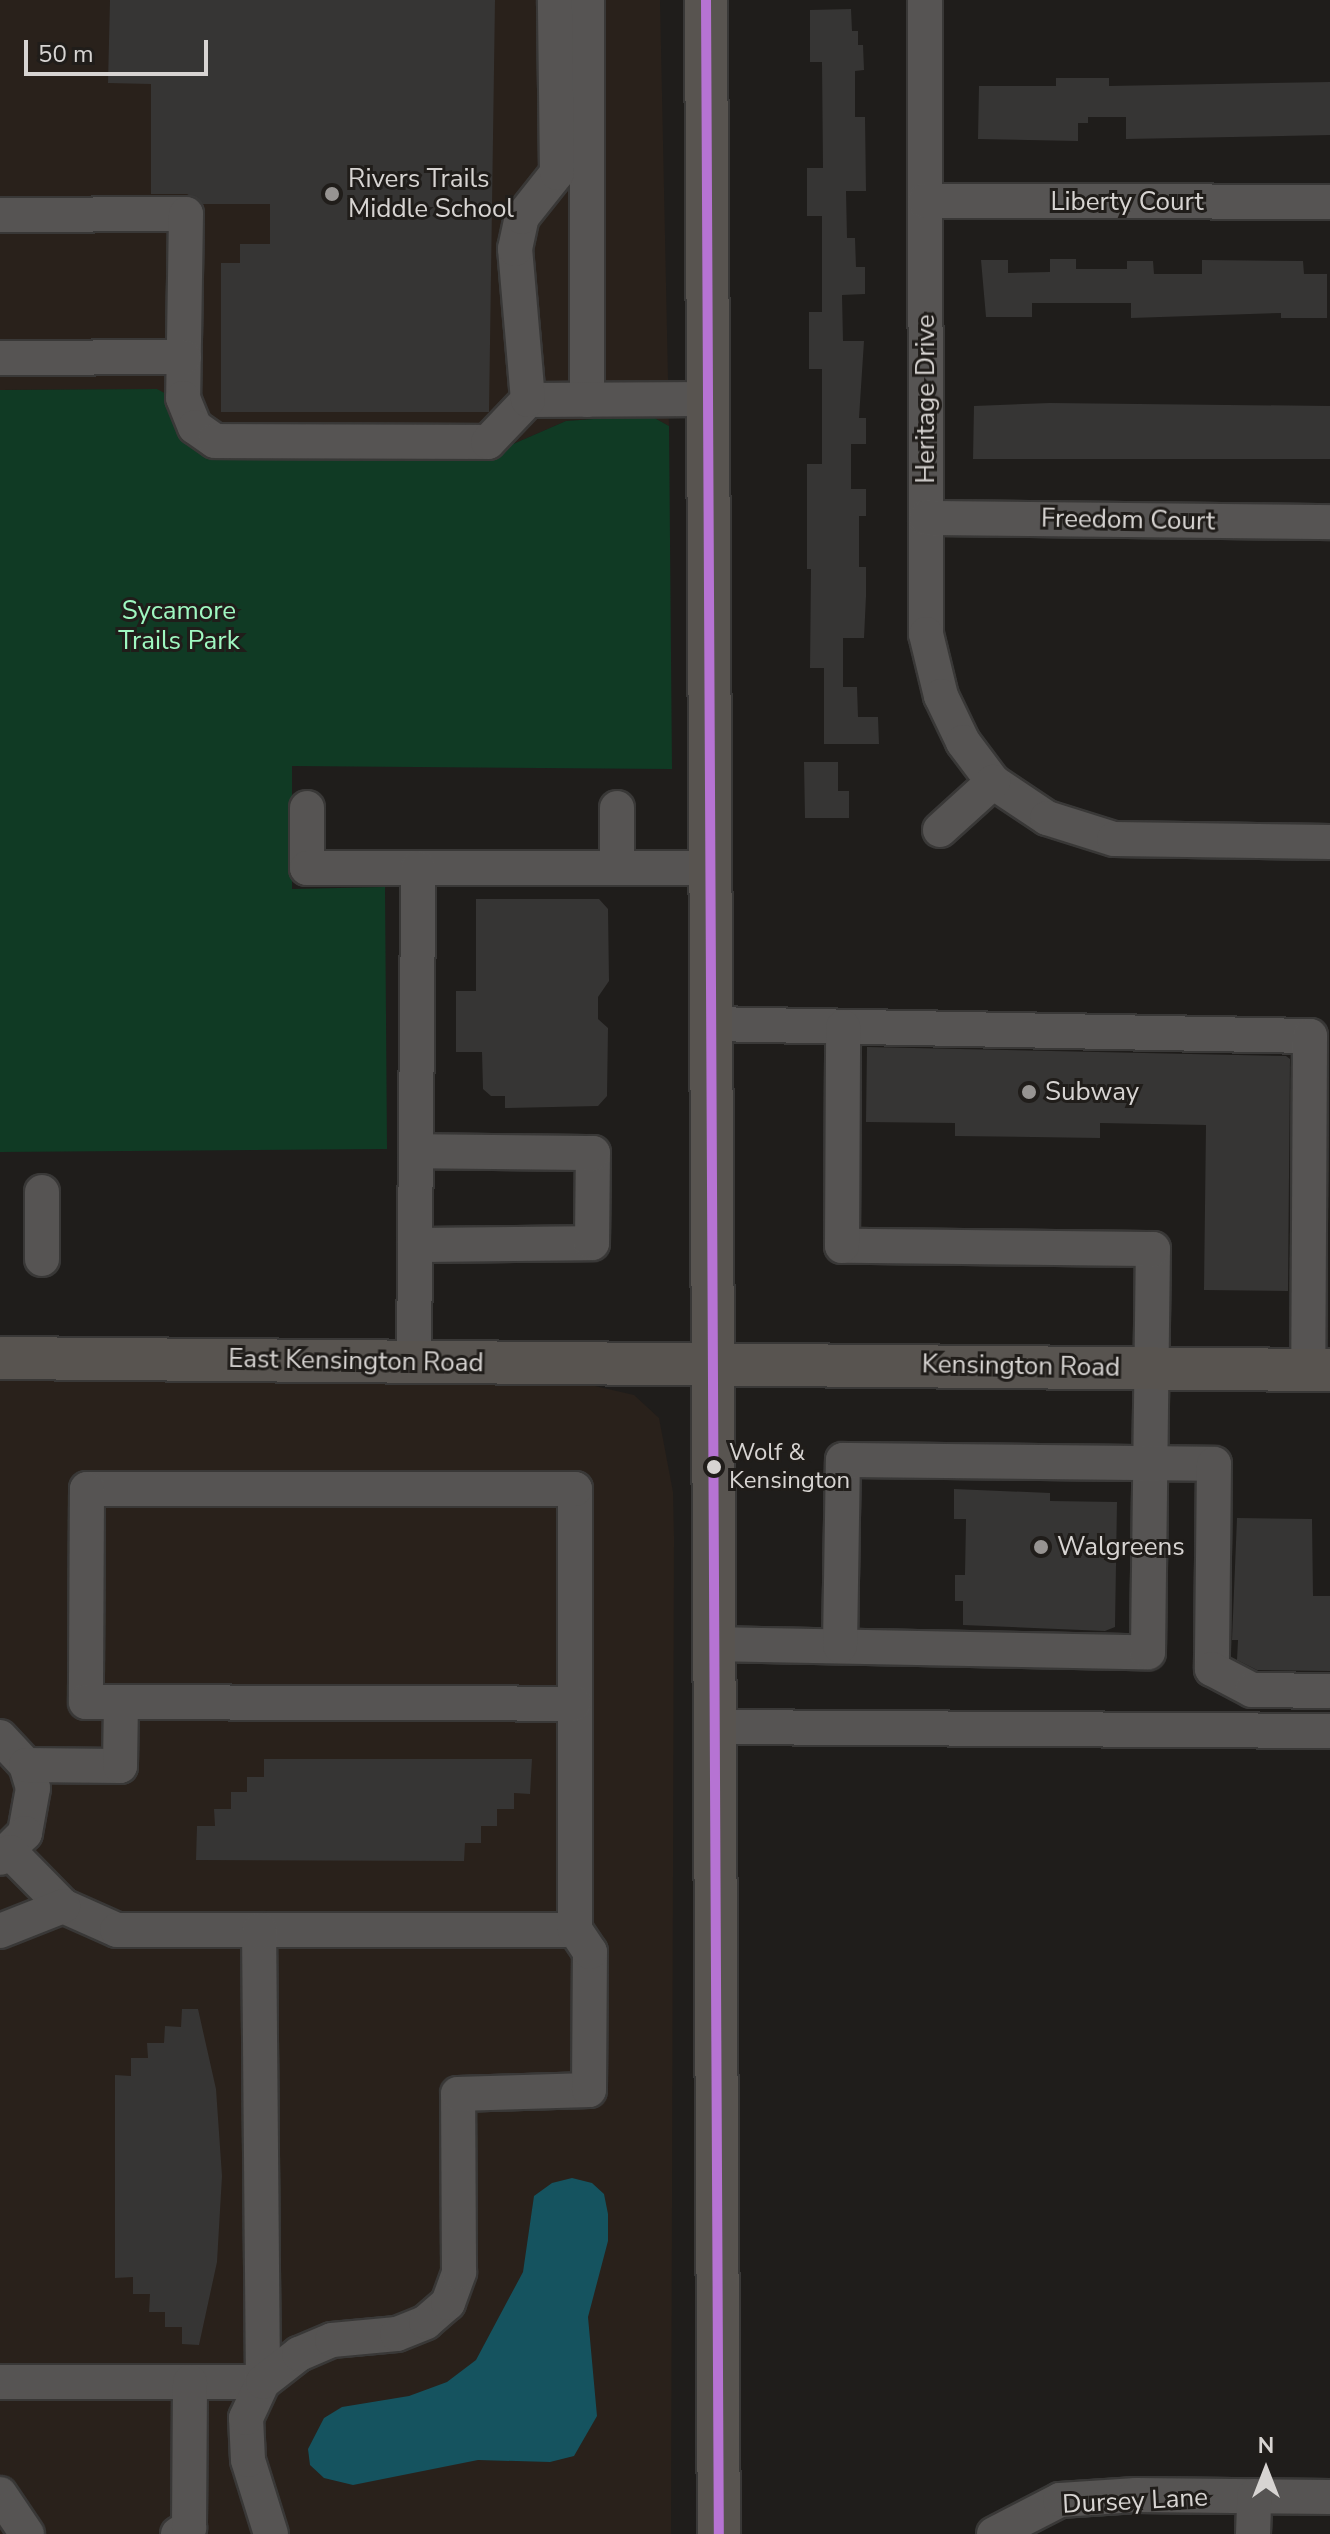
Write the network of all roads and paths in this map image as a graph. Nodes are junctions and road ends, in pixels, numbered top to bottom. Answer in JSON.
{"nodes":[{"id":1,"x":555,"y":0,"type":"edge"},
{"id":2,"x":587,"y":0,"type":"edge"},
{"id":3,"x":706,"y":0,"type":"edge"},
{"id":4,"x":925,"y":0,"type":"edge"},
{"id":5,"x":925,"y":201,"type":"junction"},
{"id":6,"x":1330,"y":202,"type":"edge"},
{"id":7,"x":0,"y":215,"type":"edge"},
{"id":8,"x":184,"y":357,"type":"junction"},
{"id":9,"x":0,"y":358,"type":"edge"},
{"id":10,"x":708,"y":399,"type":"junction"},
{"id":11,"x":528,"y":400,"type":"junction"},
{"id":12,"x":587,"y":400,"type":"junction"},
{"id":13,"x":926,"y":518,"type":"junction"},
{"id":14,"x":1330,"y":522,"type":"edge"},
{"id":15,"x":993,"y":782,"type":"junction"},
{"id":16,"x":307,"y":808,"type":"dead end"},
{"id":17,"x":617,"y":808,"type":"dead end"},
{"id":18,"x":940,"y":830,"type":"dead end"},
{"id":19,"x":1330,"y":842,"type":"edge"},
{"id":20,"x":418,"y":868,"type":"junction"},
{"id":21,"x":617,"y":868,"type":"junction"},
{"id":22,"x":711,"y":868,"type":"junction"},
{"id":23,"x":711,"y":1024,"type":"junction"},
{"id":24,"x":843,"y":1027,"type":"junction"},
{"id":25,"x":416,"y":1151,"type":"junction"},
{"id":26,"x":42,"y":1192,"type":"dead end"},
{"id":27,"x":415,"y":1245,"type":"junction"},
{"id":28,"x":42,"y":1259,"type":"dead end"},
{"id":29,"x":0,"y":1358,"type":"edge"},
{"id":30,"x":414,"y":1361,"type":"junction"},
{"id":31,"x":713,"y":1363,"type":"junction"},
{"id":32,"x":1153,"y":1368,"type":"junction"},
{"id":33,"x":1319,"y":1370,"type":"edge"},
{"id":34,"x":1151,"y":1460,"type":"junction"},
{"id":35,"x":918,"y":1631,"type":"dead end"},
{"id":36,"x":1148,"y":1635,"type":"junction"},
{"id":37,"x":714,"y":1644,"type":"junction"},
{"id":38,"x":840,"y":1646,"type":"junction"},
{"id":39,"x":1330,"y":1691,"type":"edge"},
{"id":40,"x":121,"y":1703,"type":"junction"},
{"id":41,"x":574,"y":1704,"type":"junction"},
{"id":42,"x":715,"y":1727,"type":"junction"},
{"id":43,"x":1330,"y":1731,"type":"edge"},
{"id":44,"x":0,"y":1737,"type":"edge"},
{"id":45,"x":26,"y":1765,"type":"junction"},
{"id":46,"x":5,"y":1855,"type":"edge"},
{"id":47,"x":63,"y":1906,"type":"junction"},
{"id":48,"x":259,"y":1930,"type":"junction"},
{"id":49,"x":575,"y":1930,"type":"junction"},
{"id":50,"x":0,"y":1931,"type":"edge"},
{"id":51,"x":0,"y":2382,"type":"edge"},
{"id":52,"x":190,"y":2382,"type":"junction"},
{"id":53,"x":263,"y":2382,"type":"junction"},
{"id":54,"x":0,"y":2494,"type":"edge"},
{"id":55,"x":1254,"y":2496,"type":"junction"},
{"id":56,"x":1330,"y":2497,"type":"edge"},
{"id":57,"x":1007,"y":2531,"type":"edge"},
{"id":58,"x":27,"y":2534,"type":"edge"},
{"id":59,"x":178,"y":2534,"type":"edge"},
{"id":60,"x":271,"y":2534,"type":"edge"},
{"id":61,"x":719,"y":2534,"type":"edge"},
{"id":62,"x":1253,"y":2534,"type":"edge"}],
"edges":[{"from":1,"to":11,"type":"street"},
{"from":2,"to":12,"type":"street"},
{"from":3,"to":10,"type":"main road"},
{"from":4,"to":5,"type":"street","name":"Heritage Drive"},
{"from":5,"to":6,"type":"street","name":"Liberty Court"},
{"from":5,"to":13,"type":"street","name":"Heritage Drive"},
{"from":7,"to":8,"type":"street"},
{"from":8,"to":9,"type":"street"},
{"from":8,"to":11,"type":"street"},
{"from":10,"to":12,"type":"street"},
{"from":10,"to":22,"type":"main road"},
{"from":11,"to":12,"type":"street"},
{"from":13,"to":14,"type":"street","name":"Freedom Court"},
{"from":13,"to":15,"type":"street","name":"Heritage Drive"},
{"from":15,"to":18,"type":"street"},
{"from":15,"to":19,"type":"street","name":"Heritage Drive"},
{"from":16,"to":20,"type":"street"},
{"from":17,"to":21,"type":"street"},
{"from":20,"to":21,"type":"street"},
{"from":20,"to":25,"type":"street"},
{"from":21,"to":22,"type":"street"},
{"from":22,"to":23,"type":"main road"},
{"from":23,"to":24,"type":"street"},
{"from":23,"to":31,"type":"main road"},
{"from":24,"to":32,"type":"street"},
{"from":24,"to":33,"type":"street"},
{"from":25,"to":27,"type":"street"},
{"from":25,"to":27,"type":"street"},
{"from":26,"to":28,"type":"street"},
{"from":27,"to":30,"type":"street"},
{"from":29,"to":30,"type":"main road","name":"East Kensington Road"},
{"from":30,"to":31,"type":"main road","name":"East Kensington Road"},
{"from":31,"to":32,"type":"main road","name":"Kensington Road"},
{"from":31,"to":37,"type":"main road"},
{"from":32,"to":33,"type":"main road","name":"Kensington Road"},
{"from":32,"to":34,"type":"street"},
{"from":34,"to":36,"type":"street"},
{"from":34,"to":38,"type":"street"},
{"from":34,"to":39,"type":"street"},
{"from":35,"to":36,"type":"street"},
{"from":36,"to":38,"type":"street"},
{"from":37,"to":38,"type":"street"},
{"from":37,"to":42,"type":"main road"},
{"from":40,"to":41,"type":"street"},
{"from":40,"to":41,"type":"street"},
{"from":40,"to":45,"type":"street"},
{"from":41,"to":49,"type":"street"},
{"from":42,"to":43,"type":"street"},
{"from":42,"to":61,"type":"main road"},
{"from":44,"to":45,"type":"street"},
{"from":45,"to":46,"type":"street"},
{"from":46,"to":47,"type":"street"},
{"from":47,"to":48,"type":"street"},
{"from":47,"to":50,"type":"street"},
{"from":48,"to":49,"type":"street"},
{"from":48,"to":53,"type":"street"},
{"from":49,"to":53,"type":"street"},
{"from":51,"to":52,"type":"street"},
{"from":52,"to":53,"type":"street"},
{"from":52,"to":59,"type":"street"},
{"from":53,"to":60,"type":"street"},
{"from":54,"to":58,"type":"street"},
{"from":55,"to":56,"type":"street","name":"Dursey Lane"},
{"from":55,"to":57,"type":"street","name":"Dursey Lane"},
{"from":55,"to":62,"type":"street"}]}
